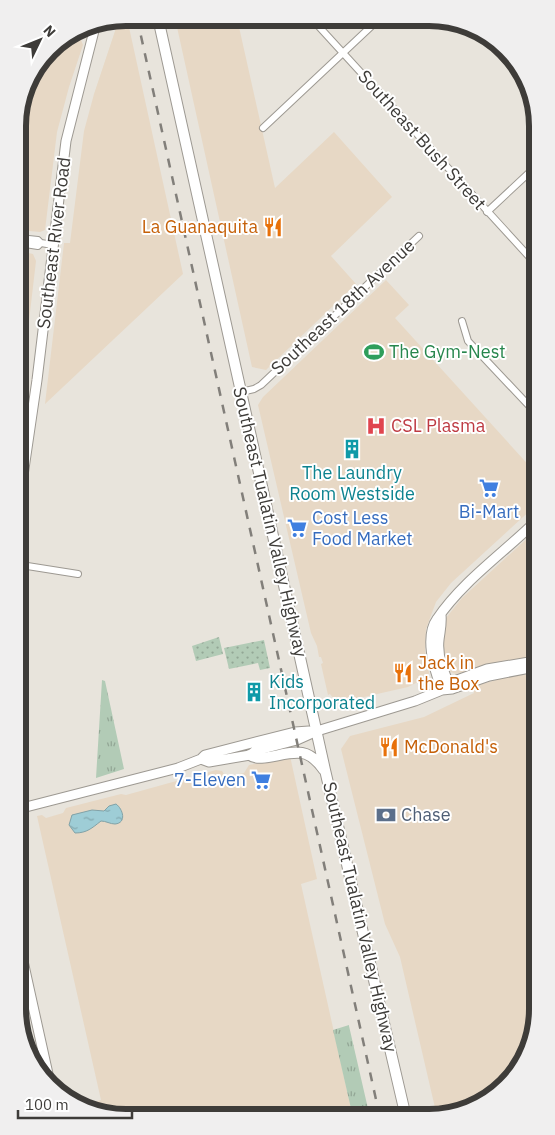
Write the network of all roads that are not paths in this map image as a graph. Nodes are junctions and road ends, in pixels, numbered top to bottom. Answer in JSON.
{"nodes":[{"id":1,"x":160,"y":26,"type":"edge"},
{"id":2,"x":318,"y":26,"type":"edge"},
{"id":3,"x":372,"y":26,"type":"edge"},
{"id":4,"x":93,"y":33,"type":"edge"},
{"id":5,"x":343,"y":53,"type":"junction"},
{"id":6,"x":263,"y":128,"type":"dead end"},
{"id":7,"x":529,"y":173,"type":"edge"},
{"id":8,"x":487,"y":212,"type":"junction"},
{"id":9,"x":419,"y":236,"type":"dead end"},
{"id":10,"x":26,"y":239,"type":"edge"},
{"id":11,"x":41,"y":243,"type":"junction"},
{"id":12,"x":26,"y":244,"type":"edge"},
{"id":13,"x":53,"y":245,"type":"junction"},
{"id":14,"x":529,"y":257,"type":"edge"},
{"id":15,"x":462,"y":321,"type":"dead end"},
{"id":16,"x":241,"y":392,"type":"junction"},
{"id":17,"x":529,"y":406,"type":"edge"},
{"id":18,"x":26,"y":431,"type":"edge"},
{"id":19,"x":30,"y":431,"type":"junction"},
{"id":20,"x":26,"y":457,"type":"edge"},
{"id":21,"x":529,"y":528,"type":"edge"},
{"id":22,"x":26,"y":567,"type":"edge"},
{"id":23,"x":78,"y":574,"type":"dead end"},
{"id":24,"x":529,"y":661,"type":"edge"},
{"id":25,"x":529,"y":669,"type":"edge"},
{"id":26,"x":448,"y":688,"type":"junction"},
{"id":27,"x":317,"y":730,"type":"junction"},
{"id":28,"x":250,"y":755,"type":"junction"},
{"id":29,"x":201,"y":759,"type":"junction"},
{"id":30,"x":325,"y":770,"type":"junction"},
{"id":31,"x":26,"y":807,"type":"edge"},
{"id":32,"x":26,"y":975,"type":"edge"},
{"id":33,"x":47,"y":1069,"type":"edge"},
{"id":34,"x":404,"y":1109,"type":"edge"}],
"edges":[{"from":1,"to":16,"type":"main road","name":"Southeast Tualatin Valley Highway"},
{"from":2,"to":5,"type":"street","name":"Southeast Bush Street"},
{"from":3,"to":5,"type":"street"},
{"from":4,"to":13,"type":"main road","name":"Southeast River Road"},
{"from":5,"to":6,"type":"street"},
{"from":5,"to":8,"type":"street","name":"Southeast Bush Street"},
{"from":7,"to":8,"type":"street"},
{"from":8,"to":14,"type":"street","name":"Southeast Bush Street"},
{"from":9,"to":16,"type":"street","name":"Southeast 18th Avenue"},
{"from":10,"to":11,"type":"street"},
{"from":11,"to":12,"type":"street"},
{"from":11,"to":13,"type":"street"},
{"from":13,"to":19,"type":"main road","name":"Southeast River Road"},
{"from":15,"to":17,"type":"street"},
{"from":16,"to":27,"type":"main road","name":"Southeast Tualatin Valley Highway"},
{"from":18,"to":19,"type":"street"},
{"from":19,"to":20,"type":"main road","name":"Southeast River Road"},
{"from":21,"to":26,"type":"main road"},
{"from":22,"to":23,"type":"street"},
{"from":24,"to":26,"type":"main road"},
{"from":25,"to":26,"type":"main road"},
{"from":26,"to":27,"type":"main road"},
{"from":27,"to":28,"type":"main road"},
{"from":27,"to":29,"type":"main road"},
{"from":27,"to":30,"type":"main road","name":"Southeast Tualatin Valley Highway"},
{"from":28,"to":29,"type":"main road"},
{"from":28,"to":30,"type":"main road"},
{"from":29,"to":31,"type":"main road"},
{"from":30,"to":34,"type":"main road","name":"Southeast Tualatin Valley Highway"},
{"from":32,"to":33,"type":"main road"}]}
